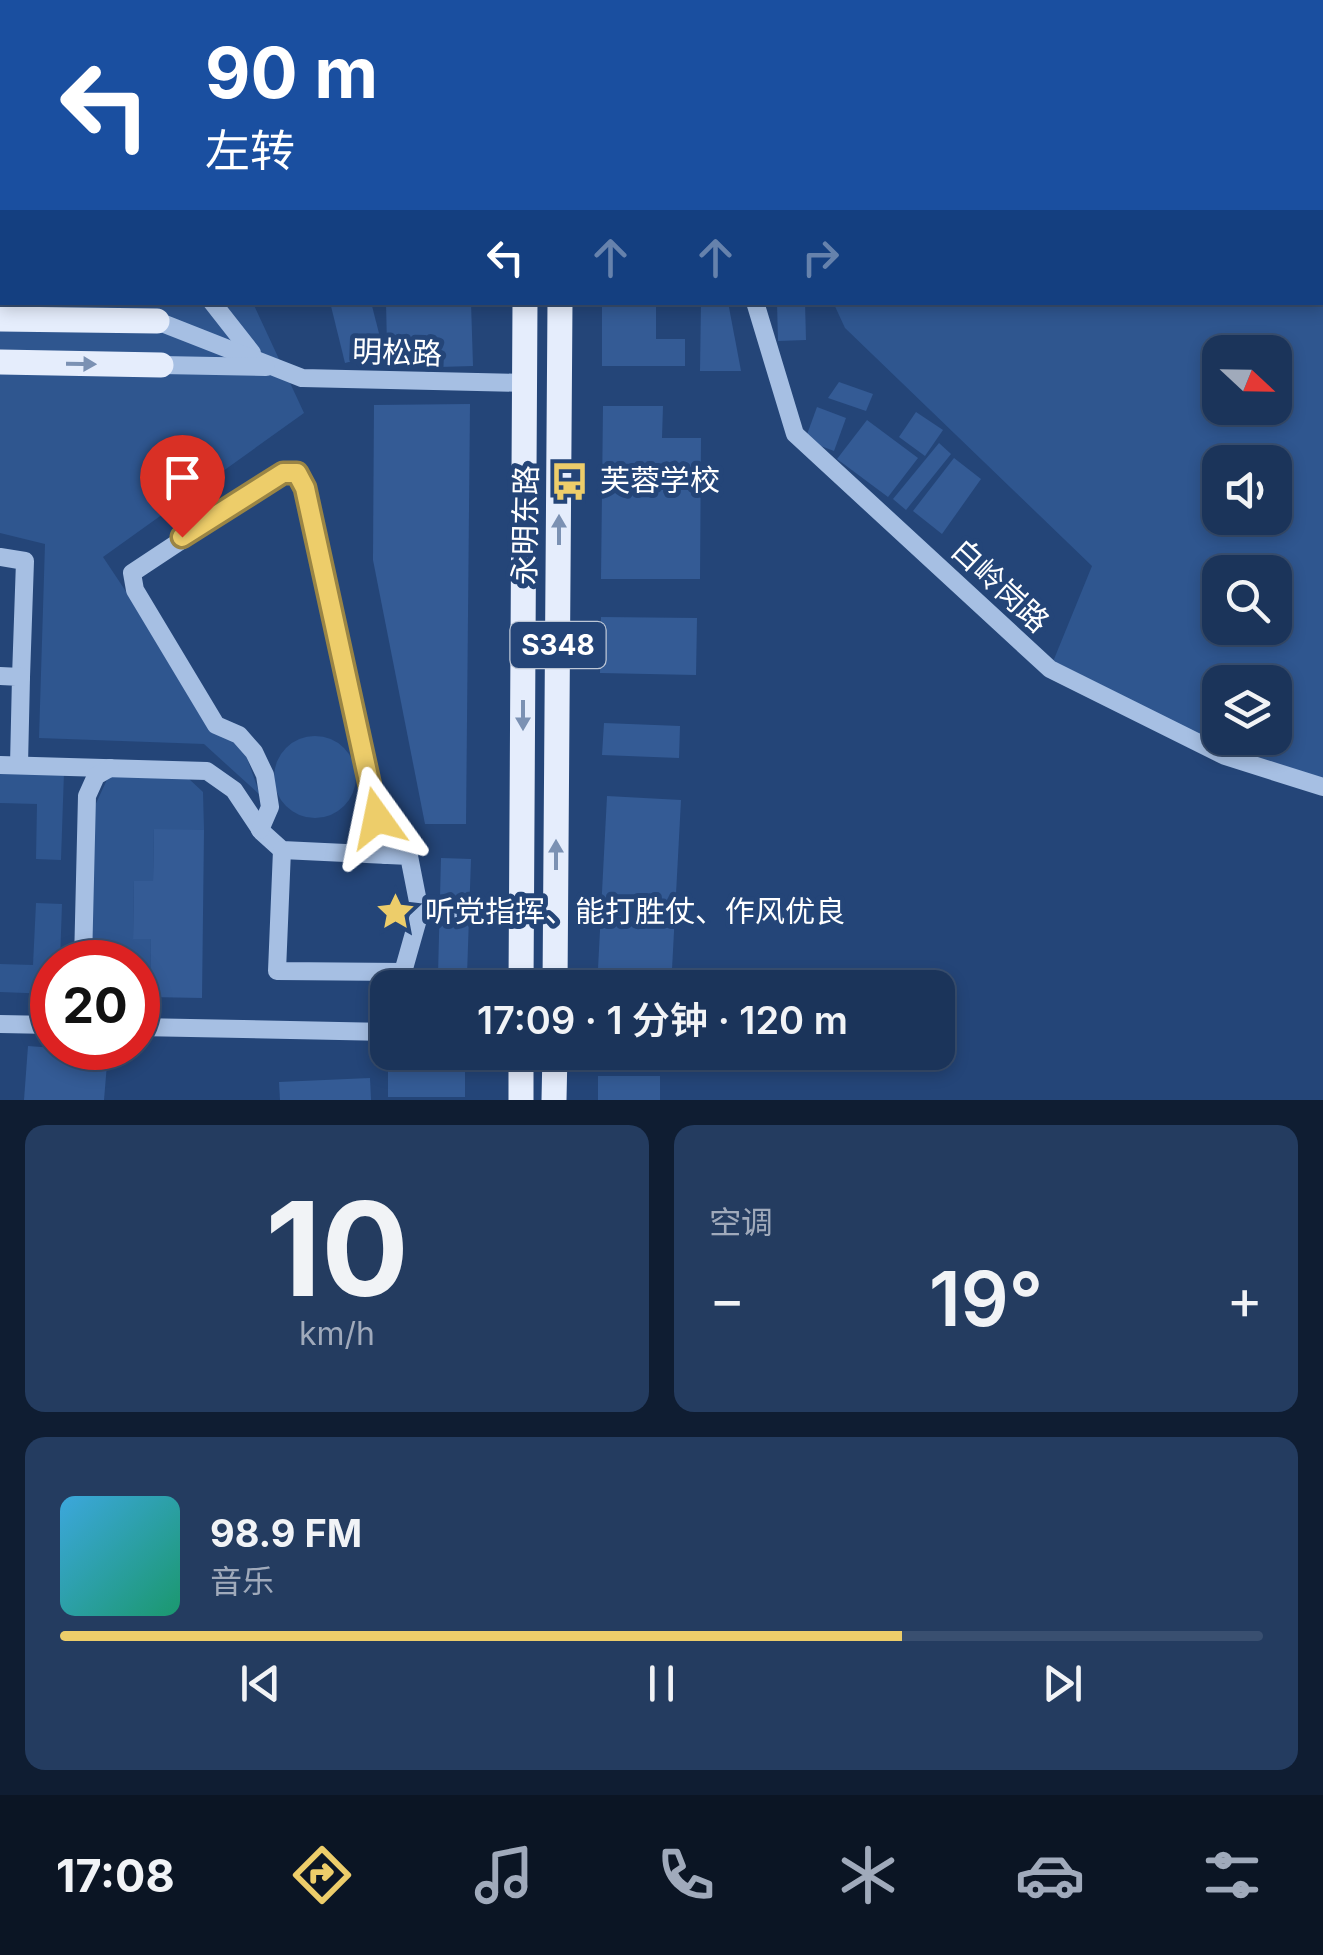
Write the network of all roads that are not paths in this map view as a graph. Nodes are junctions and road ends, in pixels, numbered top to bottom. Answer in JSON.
{"nodes":[{"id":1,"x":215,"y":305,"type":"edge"},
{"id":2,"x":525,"y":305,"type":"edge"},
{"id":3,"x":560,"y":305,"type":"edge"},
{"id":4,"x":756,"y":305,"type":"edge"},
{"id":5,"x":0,"y":319,"type":"edge"},
{"id":6,"x":157,"y":320,"type":"joint"},
{"id":7,"x":0,"y":362,"type":"edge"},
{"id":8,"x":264,"y":364,"type":"junction"},
{"id":9,"x":161,"y":365,"type":"joint"},
{"id":10,"x":525,"y":383,"type":"junction"},
{"id":11,"x":0,"y":557,"type":"edge"},
{"id":12,"x":0,"y":676,"type":"edge"},
{"id":13,"x":21,"y":677,"type":"junction"},
{"id":14,"x":9,"y":765,"type":"edge"},
{"id":15,"x":111,"y":768,"type":"junction"},
{"id":16,"x":1323,"y":788,"type":"edge"},
{"id":17,"x":260,"y":830,"type":"junction"},
{"id":18,"x":282,"y":850,"type":"junction"},
{"id":19,"x":385,"y":854,"type":"junction"},
{"id":20,"x":420,"y":912,"type":"junction"},
{"id":21,"x":522,"y":916,"type":"junction"},
{"id":22,"x":84,"y":940,"type":"edge"},
{"id":23,"x":522,"y":970,"type":"edge"},
{"id":24,"x":555,"y":970,"type":"edge"},
{"id":25,"x":0,"y":1024,"type":"edge"},
{"id":26,"x":30,"y":1025,"type":"edge"},
{"id":27,"x":160,"y":1027,"type":"edge"},
{"id":28,"x":370,"y":1032,"type":"edge"},
{"id":29,"x":521,"y":1070,"type":"edge"},
{"id":30,"x":554,"y":1070,"type":"edge"},
{"id":31,"x":521,"y":1100,"type":"edge"},
{"id":32,"x":554,"y":1100,"type":"edge"}],
"edges":[{"from":1,"to":8,"type":"street"},
{"from":2,"to":10,"type":"main road","name":"永明东路","number":"S348"},
{"from":24,"to":3,"type":"main road","name":"永明东路","number":"S348","one_way":true},
{"from":4,"to":16,"type":"street","name":"白岭岗路"},
{"from":5,"to":6,"type":"main road"},
{"from":6,"to":8,"type":"street","name":"明松路"},
{"from":7,"to":9,"type":"main road","one_way":true},
{"from":8,"to":9,"type":"street","name":"明松路"},
{"from":8,"to":10,"type":"street","name":"明松路"},
{"from":10,"to":21,"type":"main road","name":"永明东路","number":"S348","one_way":true},
{"from":11,"to":13,"type":"street"},
{"from":12,"to":13,"type":"street"},
{"from":13,"to":14,"type":"street"},
{"from":14,"to":15,"type":"street"},
{"from":15,"to":17,"type":"street"},
{"from":15,"to":22,"type":"street"},
{"from":17,"to":18,"type":"street"},
{"from":17,"to":19,"type":"street"},
{"from":18,"to":19,"type":"street"},
{"from":18,"to":20,"type":"street"},
{"from":19,"to":20,"type":"street"},
{"from":20,"to":21,"type":"street"},
{"from":21,"to":23,"type":"main road","name":"永明东路","number":"S348"},
{"from":25,"to":26,"type":"street"},
{"from":27,"to":28,"type":"street"},
{"from":29,"to":31,"type":"main road"},
{"from":30,"to":32,"type":"main road"}]}
